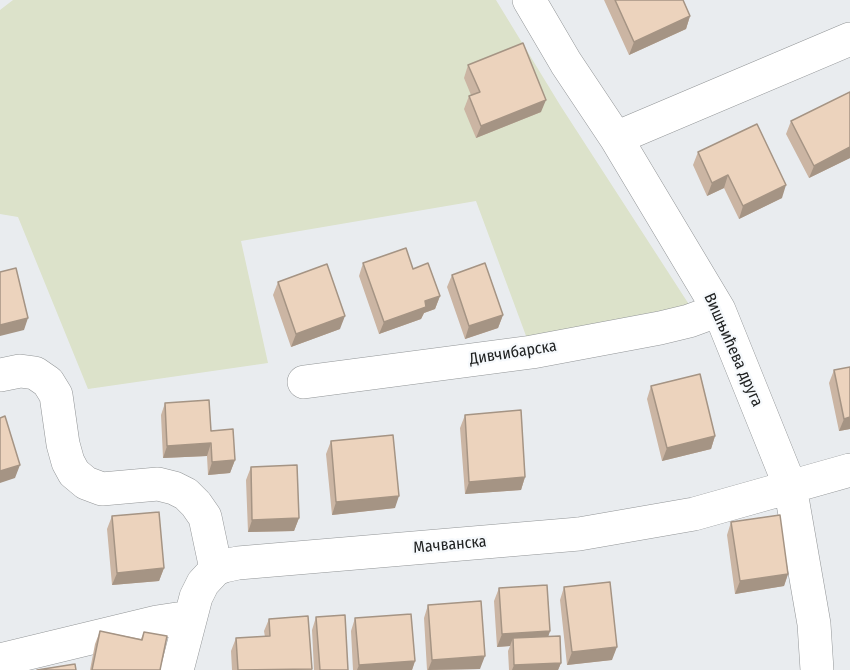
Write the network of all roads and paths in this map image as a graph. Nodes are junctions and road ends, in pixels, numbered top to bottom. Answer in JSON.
{"nodes":[{"id":1,"x":529,"y":0,"type":"edge"},
{"id":2,"x":850,"y":39,"type":"edge"},
{"id":3,"x":616,"y":138,"type":"junction"},
{"id":4,"x":719,"y":310,"type":"junction"},
{"id":5,"x":0,"y":375,"type":"edge"},
{"id":6,"x":304,"y":382,"type":"dead end"},
{"id":7,"x":850,"y":470,"type":"edge"},
{"id":8,"x":790,"y":486,"type":"junction"},
{"id":9,"x":216,"y":569,"type":"junction"},
{"id":10,"x":190,"y":617,"type":"junction"},
{"id":11,"x":0,"y":660,"type":"edge"},
{"id":12,"x":177,"y":670,"type":"edge"},
{"id":13,"x":817,"y":670,"type":"edge"}],
"edges":[{"from":1,"to":3,"type":"street","name":"Вишњићева друга"},
{"from":2,"to":3,"type":"street"},
{"from":3,"to":4,"type":"street","name":"Вишњићева друга"},
{"from":4,"to":6,"type":"street","name":"Дивчибарска"},
{"from":4,"to":8,"type":"street","name":"Вишњићева друга"},
{"from":5,"to":9,"type":"street"},
{"from":7,"to":8,"type":"street","name":"Мачванска"},
{"from":8,"to":9,"type":"street","name":"Мачванска"},
{"from":8,"to":13,"type":"street","name":"Вишњићева друга"},
{"from":9,"to":10,"type":"street"},
{"from":10,"to":11,"type":"street"},
{"from":10,"to":12,"type":"street"}]}
